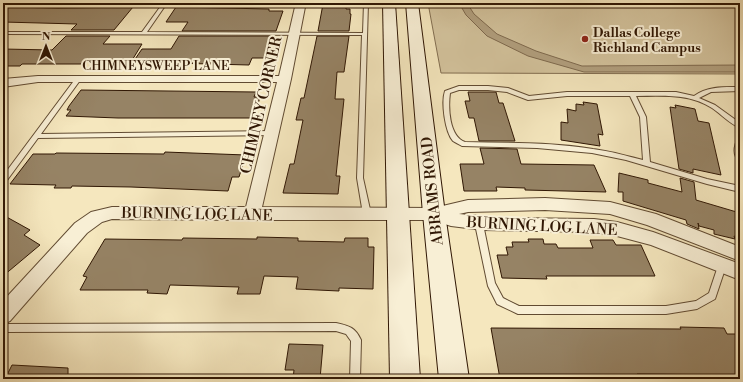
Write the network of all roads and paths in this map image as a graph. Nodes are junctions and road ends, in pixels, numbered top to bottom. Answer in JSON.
{"nodes":[{"id":1,"x":165,"y":3,"type":"edge"},
{"id":2,"x":298,"y":3,"type":"edge"},
{"id":3,"x":366,"y":3,"type":"edge"},
{"id":4,"x":389,"y":3,"type":"edge"},
{"id":5,"x":412,"y":3,"type":"edge"},
{"id":6,"x":3,"y":33,"type":"edge"},
{"id":7,"x":144,"y":33,"type":"junction"},
{"id":8,"x":294,"y":33,"type":"junction"},
{"id":9,"x":364,"y":34,"type":"junction"},
{"id":10,"x":78,"y":79,"type":"junction"},
{"id":11,"x":285,"y":79,"type":"junction"},
{"id":12,"x":3,"y":83,"type":"edge"},
{"id":13,"x":740,"y":89,"type":"edge"},
{"id":14,"x":632,"y":94,"type":"junction"},
{"id":15,"x":695,"y":98,"type":"junction"},
{"id":16,"x":740,"y":126,"type":"edge"},
{"id":17,"x":272,"y":133,"type":"junction"},
{"id":18,"x":36,"y":136,"type":"junction"},
{"id":19,"x":740,"y":140,"type":"edge"},
{"id":20,"x":740,"y":159,"type":"edge"},
{"id":21,"x":647,"y":164,"type":"junction"},
{"id":22,"x":3,"y":181,"type":"edge"},
{"id":23,"x":740,"y":189,"type":"edge"},
{"id":24,"x":367,"y":214,"type":"junction"},
{"id":25,"x":397,"y":214,"type":"junction"},
{"id":26,"x":434,"y":214,"type":"junction"},
{"id":27,"x":252,"y":215,"type":"junction"},
{"id":28,"x":479,"y":224,"type":"junction"},
{"id":29,"x":740,"y":254,"type":"edge"},
{"id":30,"x":722,"y":266,"type":"junction"},
{"id":31,"x":740,"y":272,"type":"edge"},
{"id":32,"x":3,"y":315,"type":"edge"},
{"id":33,"x":3,"y":328,"type":"edge"},
{"id":34,"x":355,"y":379,"type":"edge"},
{"id":35,"x":405,"y":379,"type":"edge"},
{"id":36,"x":454,"y":379,"type":"edge"}],
"edges":[{"from":1,"to":7,"type":"lane"},
{"from":2,"to":8,"type":"street","name":"CHIMNEY CORNER"},
{"from":3,"to":9,"type":"lane"},
{"from":4,"to":25,"type":"main road"},
{"from":5,"to":26,"type":"main road","name":"ABRAMS ROAD"},
{"from":6,"to":7,"type":"lane"},
{"from":7,"to":8,"type":"lane"},
{"from":8,"to":9,"type":"lane"},
{"from":8,"to":11,"type":"street","name":"CHIMNEY CORNER"},
{"from":9,"to":24,"type":"lane"},
{"from":10,"to":11,"type":"street","name":"CHIMNEYSWEEP LANE"},
{"from":10,"to":12,"type":"street","name":"CHIMNEYSWEEP LANE"},
{"from":10,"to":18,"type":"lane"},
{"from":11,"to":17,"type":"street","name":"CHIMNEY CORNER"},
{"from":13,"to":15,"type":"lane"},
{"from":14,"to":15,"type":"lane"},
{"from":14,"to":21,"type":"lane"},
{"from":14,"to":21,"type":"lane"},
{"from":15,"to":16,"type":"lane"},
{"from":17,"to":18,"type":"lane"},
{"from":17,"to":27,"type":"street","name":"CHIMNEY CORNER"},
{"from":18,"to":22,"type":"lane"},
{"from":19,"to":20,"type":"lane"},
{"from":21,"to":23,"type":"lane"},
{"from":24,"to":25,"type":"street","name":"BURNING LOG LANE"},
{"from":24,"to":27,"type":"street","name":"BURNING LOG LANE"},
{"from":25,"to":26,"type":"street","name":"BURNING LOG LANE"},
{"from":25,"to":35,"type":"main road"},
{"from":26,"to":28,"type":"street","name":"BURNING LOG LANE"},
{"from":26,"to":29,"type":"street","name":"BURNING LOG LANE"},
{"from":26,"to":36,"type":"main road","name":"ABRAMS ROAD"},
{"from":27,"to":32,"type":"street","name":"BURNING LOG LANE"},
{"from":28,"to":30,"type":"street","name":"BURNING LOG LANE"},
{"from":28,"to":30,"type":"lane"},
{"from":30,"to":31,"type":"street","name":"BURNING LOG LANE"},
{"from":33,"to":34,"type":"lane"}]}
